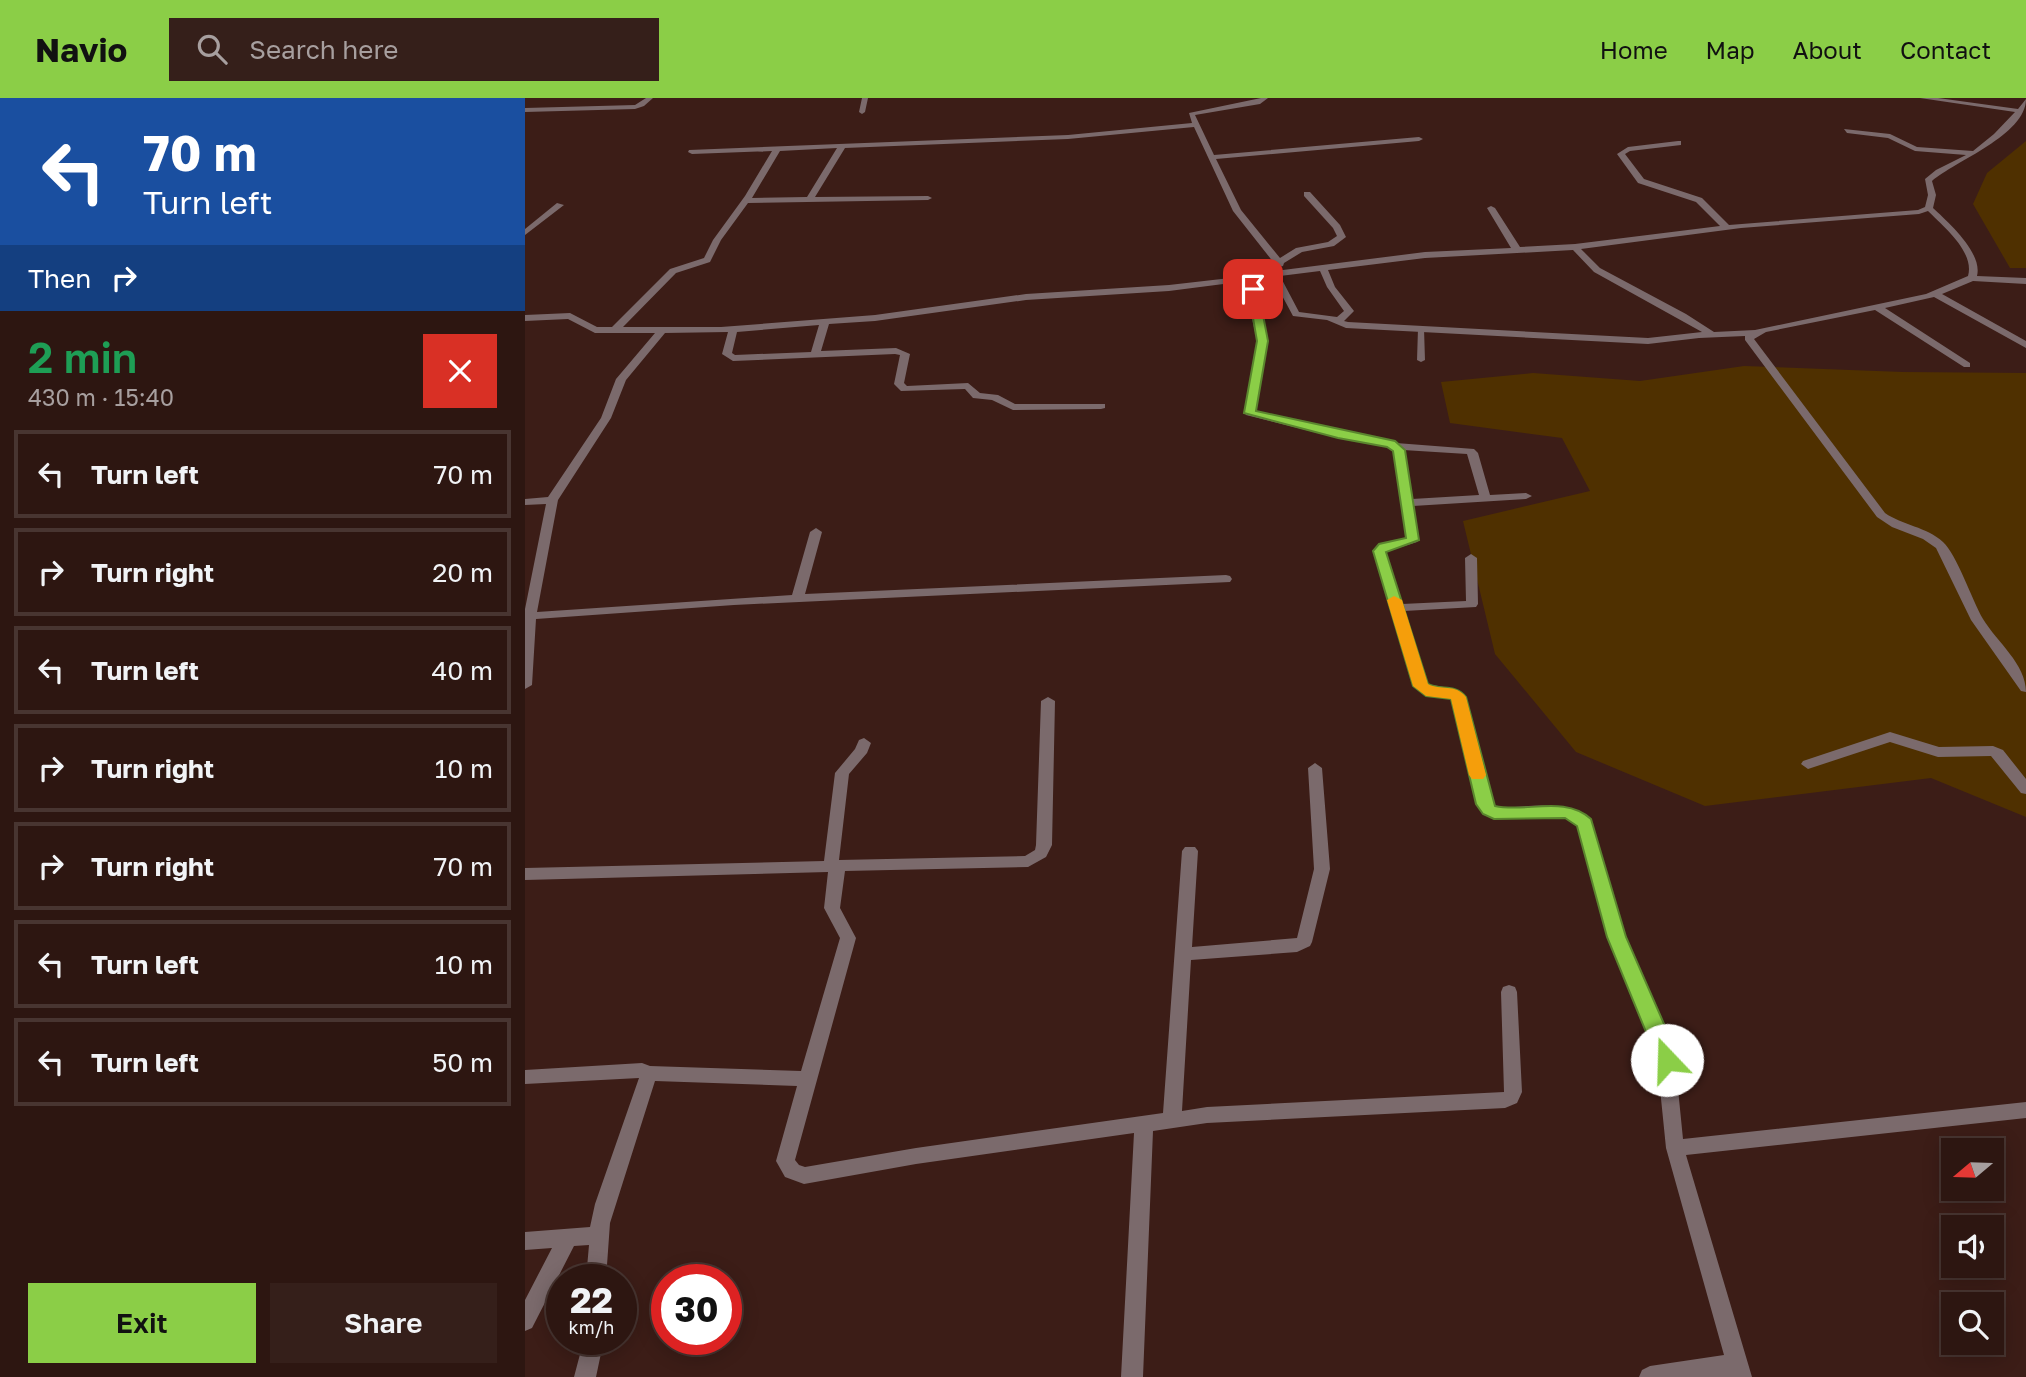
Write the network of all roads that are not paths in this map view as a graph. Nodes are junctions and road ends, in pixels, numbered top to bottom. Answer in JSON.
{"nodes":[{"id":1,"x":650,"y":98,"type":"edge"},
{"id":2,"x":865,"y":98,"type":"edge"},
{"id":3,"x":1265,"y":98,"type":"edge"},
{"id":4,"x":1923,"y":98,"type":"edge"},
{"id":5,"x":2026,"y":102,"type":"edge"},
{"id":6,"x":525,"y":110,"type":"edge"},
{"id":7,"x":2020,"y":111,"type":"junction"},
{"id":8,"x":862,"y":112,"type":"dead end"},
{"id":9,"x":1194,"y":125,"type":"junction"},
{"id":10,"x":1847,"y":131,"type":"dead end"},
{"id":11,"x":1419,"y":139,"type":"dead end"},
{"id":12,"x":1678,"y":144,"type":"dead end"},
{"id":13,"x":842,"y":147,"type":"junction"},
{"id":14,"x":777,"y":149,"type":"junction"},
{"id":15,"x":692,"y":152,"type":"dead end"},
{"id":16,"x":1975,"y":153,"type":"junction"},
{"id":17,"x":1211,"y":158,"type":"junction"},
{"id":18,"x":1307,"y":194,"type":"dead end"},
{"id":19,"x":928,"y":198,"type":"dead end"},
{"id":20,"x":810,"y":199,"type":"junction"},
{"id":21,"x":747,"y":201,"type":"junction"},
{"id":22,"x":559,"y":205,"type":"dead end"},
{"id":23,"x":1492,"y":208,"type":"dead end"},
{"id":24,"x":1929,"y":208,"type":"junction"},
{"id":25,"x":1726,"y":228,"type":"junction"},
{"id":26,"x":525,"y":233,"type":"edge"},
{"id":27,"x":1575,"y":247,"type":"junction"},
{"id":28,"x":1517,"y":250,"type":"junction"},
{"id":29,"x":1279,"y":262,"type":"junction"},
{"id":30,"x":1323,"y":268,"type":"junction"},
{"id":31,"x":1275,"y":274,"type":"junction"},
{"id":32,"x":1972,"y":278,"type":"junction"},
{"id":33,"x":1241,"y":279,"type":"junction"},
{"id":34,"x":2026,"y":281,"type":"edge"},
{"id":35,"x":1935,"y":294,"type":"junction"},
{"id":36,"x":1877,"y":307,"type":"junction"},
{"id":37,"x":525,"y":318,"type":"edge"},
{"id":38,"x":1338,"y":321,"type":"junction"},
{"id":39,"x":825,"y":322,"type":"junction"},
{"id":40,"x":733,"y":329,"type":"junction"},
{"id":41,"x":1420,"y":329,"type":"junction"},
{"id":42,"x":615,"y":330,"type":"junction"},
{"id":43,"x":662,"y":330,"type":"junction"},
{"id":44,"x":1754,"y":333,"type":"junction"},
{"id":45,"x":1711,"y":334,"type":"junction"},
{"id":46,"x":2026,"y":345,"type":"edge"},
{"id":47,"x":815,"y":354,"type":"junction"},
{"id":48,"x":1422,"y":360,"type":"dead end"},
{"id":49,"x":1967,"y":365,"type":"dead end"},
{"id":50,"x":1101,"y":406,"type":"dead end"},
{"id":51,"x":1396,"y":446,"type":"junction"},
{"id":52,"x":1526,"y":496,"type":"dead end"},
{"id":53,"x":1485,"y":498,"type":"junction"},
{"id":54,"x":552,"y":500,"type":"junction"},
{"id":55,"x":525,"y":502,"type":"edge"},
{"id":56,"x":1407,"y":503,"type":"junction"},
{"id":57,"x":816,"y":532,"type":"dead end"},
{"id":58,"x":1471,"y":558,"type":"dead end"},
{"id":59,"x":1226,"y":579,"type":"dead end"},
{"id":60,"x":797,"y":599,"type":"junction"},
{"id":61,"x":1397,"y":608,"type":"junction"},
{"id":62,"x":530,"y":616,"type":"junction"},
{"id":63,"x":525,"y":685,"type":"edge"},
{"id":64,"x":2026,"y":688,"type":"edge"},
{"id":65,"x":1048,"y":701,"type":"dead end"},
{"id":66,"x":864,"y":743,"type":"dead end"},
{"id":67,"x":1808,"y":764,"type":"dead end"},
{"id":68,"x":1315,"y":768,"type":"dead end"},
{"id":69,"x":2026,"y":789,"type":"edge"},
{"id":70,"x":1190,"y":851,"type":"dead end"},
{"id":71,"x":835,"y":867,"type":"junction"},
{"id":72,"x":525,"y":874,"type":"edge"},
{"id":73,"x":1184,"y":954,"type":"junction"},
{"id":74,"x":1509,"y":992,"type":"dead end"},
{"id":75,"x":649,"y":1073,"type":"junction"},
{"id":76,"x":525,"y":1077,"type":"edge"},
{"id":77,"x":808,"y":1079,"type":"junction"},
{"id":78,"x":2026,"y":1110,"type":"edge"},
{"id":79,"x":1173,"y":1119,"type":"junction"},
{"id":80,"x":1144,"y":1123,"type":"junction"},
{"id":81,"x":1675,"y":1148,"type":"junction"},
{"id":82,"x":599,"y":1235,"type":"junction"},
{"id":83,"x":568,"y":1237,"type":"junction"},
{"id":84,"x":525,"y":1241,"type":"edge"},
{"id":85,"x":597,"y":1264,"type":"edge"},
{"id":86,"x":525,"y":1321,"type":"edge"},
{"id":87,"x":590,"y":1355,"type":"edge"},
{"id":88,"x":1739,"y":1370,"type":"edge"},
{"id":89,"x":585,"y":1377,"type":"edge"},
{"id":90,"x":1132,"y":1377,"type":"edge"},
{"id":91,"x":1650,"y":1377,"type":"edge"}],
"edges":[{"from":1,"to":6,"type":"street"},
{"from":2,"to":8,"type":"street"},
{"from":3,"to":9,"type":"street"},
{"from":4,"to":7,"type":"street"},
{"from":5,"to":7,"type":"street"},
{"from":7,"to":16,"type":"street"},
{"from":9,"to":13,"type":"street"},
{"from":9,"to":17,"type":"street"},
{"from":10,"to":16,"type":"street"},
{"from":11,"to":17,"type":"street"},
{"from":12,"to":25,"type":"street"},
{"from":13,"to":14,"type":"street"},
{"from":13,"to":20,"type":"street"},
{"from":14,"to":15,"type":"street"},
{"from":14,"to":21,"type":"street"},
{"from":16,"to":24,"type":"street"},
{"from":17,"to":29,"type":"street"},
{"from":18,"to":29,"type":"street"},
{"from":19,"to":20,"type":"street"},
{"from":20,"to":21,"type":"street"},
{"from":21,"to":42,"type":"street"},
{"from":22,"to":26,"type":"street"},
{"from":23,"to":28,"type":"street"},
{"from":24,"to":25,"type":"street"},
{"from":24,"to":32,"type":"street"},
{"from":25,"to":27,"type":"street"},
{"from":27,"to":28,"type":"street"},
{"from":27,"to":45,"type":"street"},
{"from":28,"to":30,"type":"street"},
{"from":29,"to":33,"type":"street"},
{"from":30,"to":31,"type":"street"},
{"from":30,"to":38,"type":"street"},
{"from":31,"to":33,"type":"street"},
{"from":31,"to":38,"type":"street"},
{"from":32,"to":34,"type":"street"},
{"from":32,"to":35,"type":"street"},
{"from":33,"to":39,"type":"street"},
{"from":33,"to":51,"type":"street"},
{"from":35,"to":36,"type":"street"},
{"from":35,"to":46,"type":"street"},
{"from":36,"to":44,"type":"street"},
{"from":36,"to":49,"type":"street"},
{"from":37,"to":42,"type":"street"},
{"from":38,"to":41,"type":"street"},
{"from":39,"to":40,"type":"street"},
{"from":39,"to":47,"type":"street"},
{"from":40,"to":43,"type":"street"},
{"from":40,"to":47,"type":"street"},
{"from":41,"to":45,"type":"street"},
{"from":41,"to":48,"type":"lane"},
{"from":42,"to":43,"type":"street"},
{"from":43,"to":54,"type":"street"},
{"from":44,"to":45,"type":"street"},
{"from":44,"to":64,"type":"street"},
{"from":47,"to":50,"type":"street"},
{"from":51,"to":53,"type":"street"},
{"from":51,"to":56,"type":"street"},
{"from":52,"to":53,"type":"street"},
{"from":53,"to":56,"type":"street"},
{"from":54,"to":55,"type":"street"},
{"from":54,"to":62,"type":"street"},
{"from":56,"to":61,"type":"street"},
{"from":57,"to":60,"type":"street"},
{"from":58,"to":61,"type":"street"},
{"from":59,"to":60,"type":"street"},
{"from":60,"to":62,"type":"street"},
{"from":61,"to":81,"type":"street"},
{"from":62,"to":63,"type":"street"},
{"from":65,"to":71,"type":"street"},
{"from":66,"to":71,"type":"street"},
{"from":67,"to":69,"type":"street"},
{"from":68,"to":73,"type":"street"},
{"from":70,"to":73,"type":"street"},
{"from":71,"to":72,"type":"street"},
{"from":71,"to":77,"type":"street"},
{"from":73,"to":79,"type":"street"},
{"from":74,"to":79,"type":"street"},
{"from":75,"to":76,"type":"street"},
{"from":75,"to":77,"type":"street"},
{"from":75,"to":82,"type":"street"},
{"from":77,"to":80,"type":"street"},
{"from":78,"to":81,"type":"street"},
{"from":79,"to":80,"type":"street"},
{"from":80,"to":90,"type":"street"},
{"from":81,"to":88,"type":"street"},
{"from":82,"to":83,"type":"street"},
{"from":82,"to":85,"type":"street"},
{"from":83,"to":84,"type":"street"},
{"from":83,"to":86,"type":"street"},
{"from":87,"to":89,"type":"street"},
{"from":88,"to":91,"type":"street"}]}
